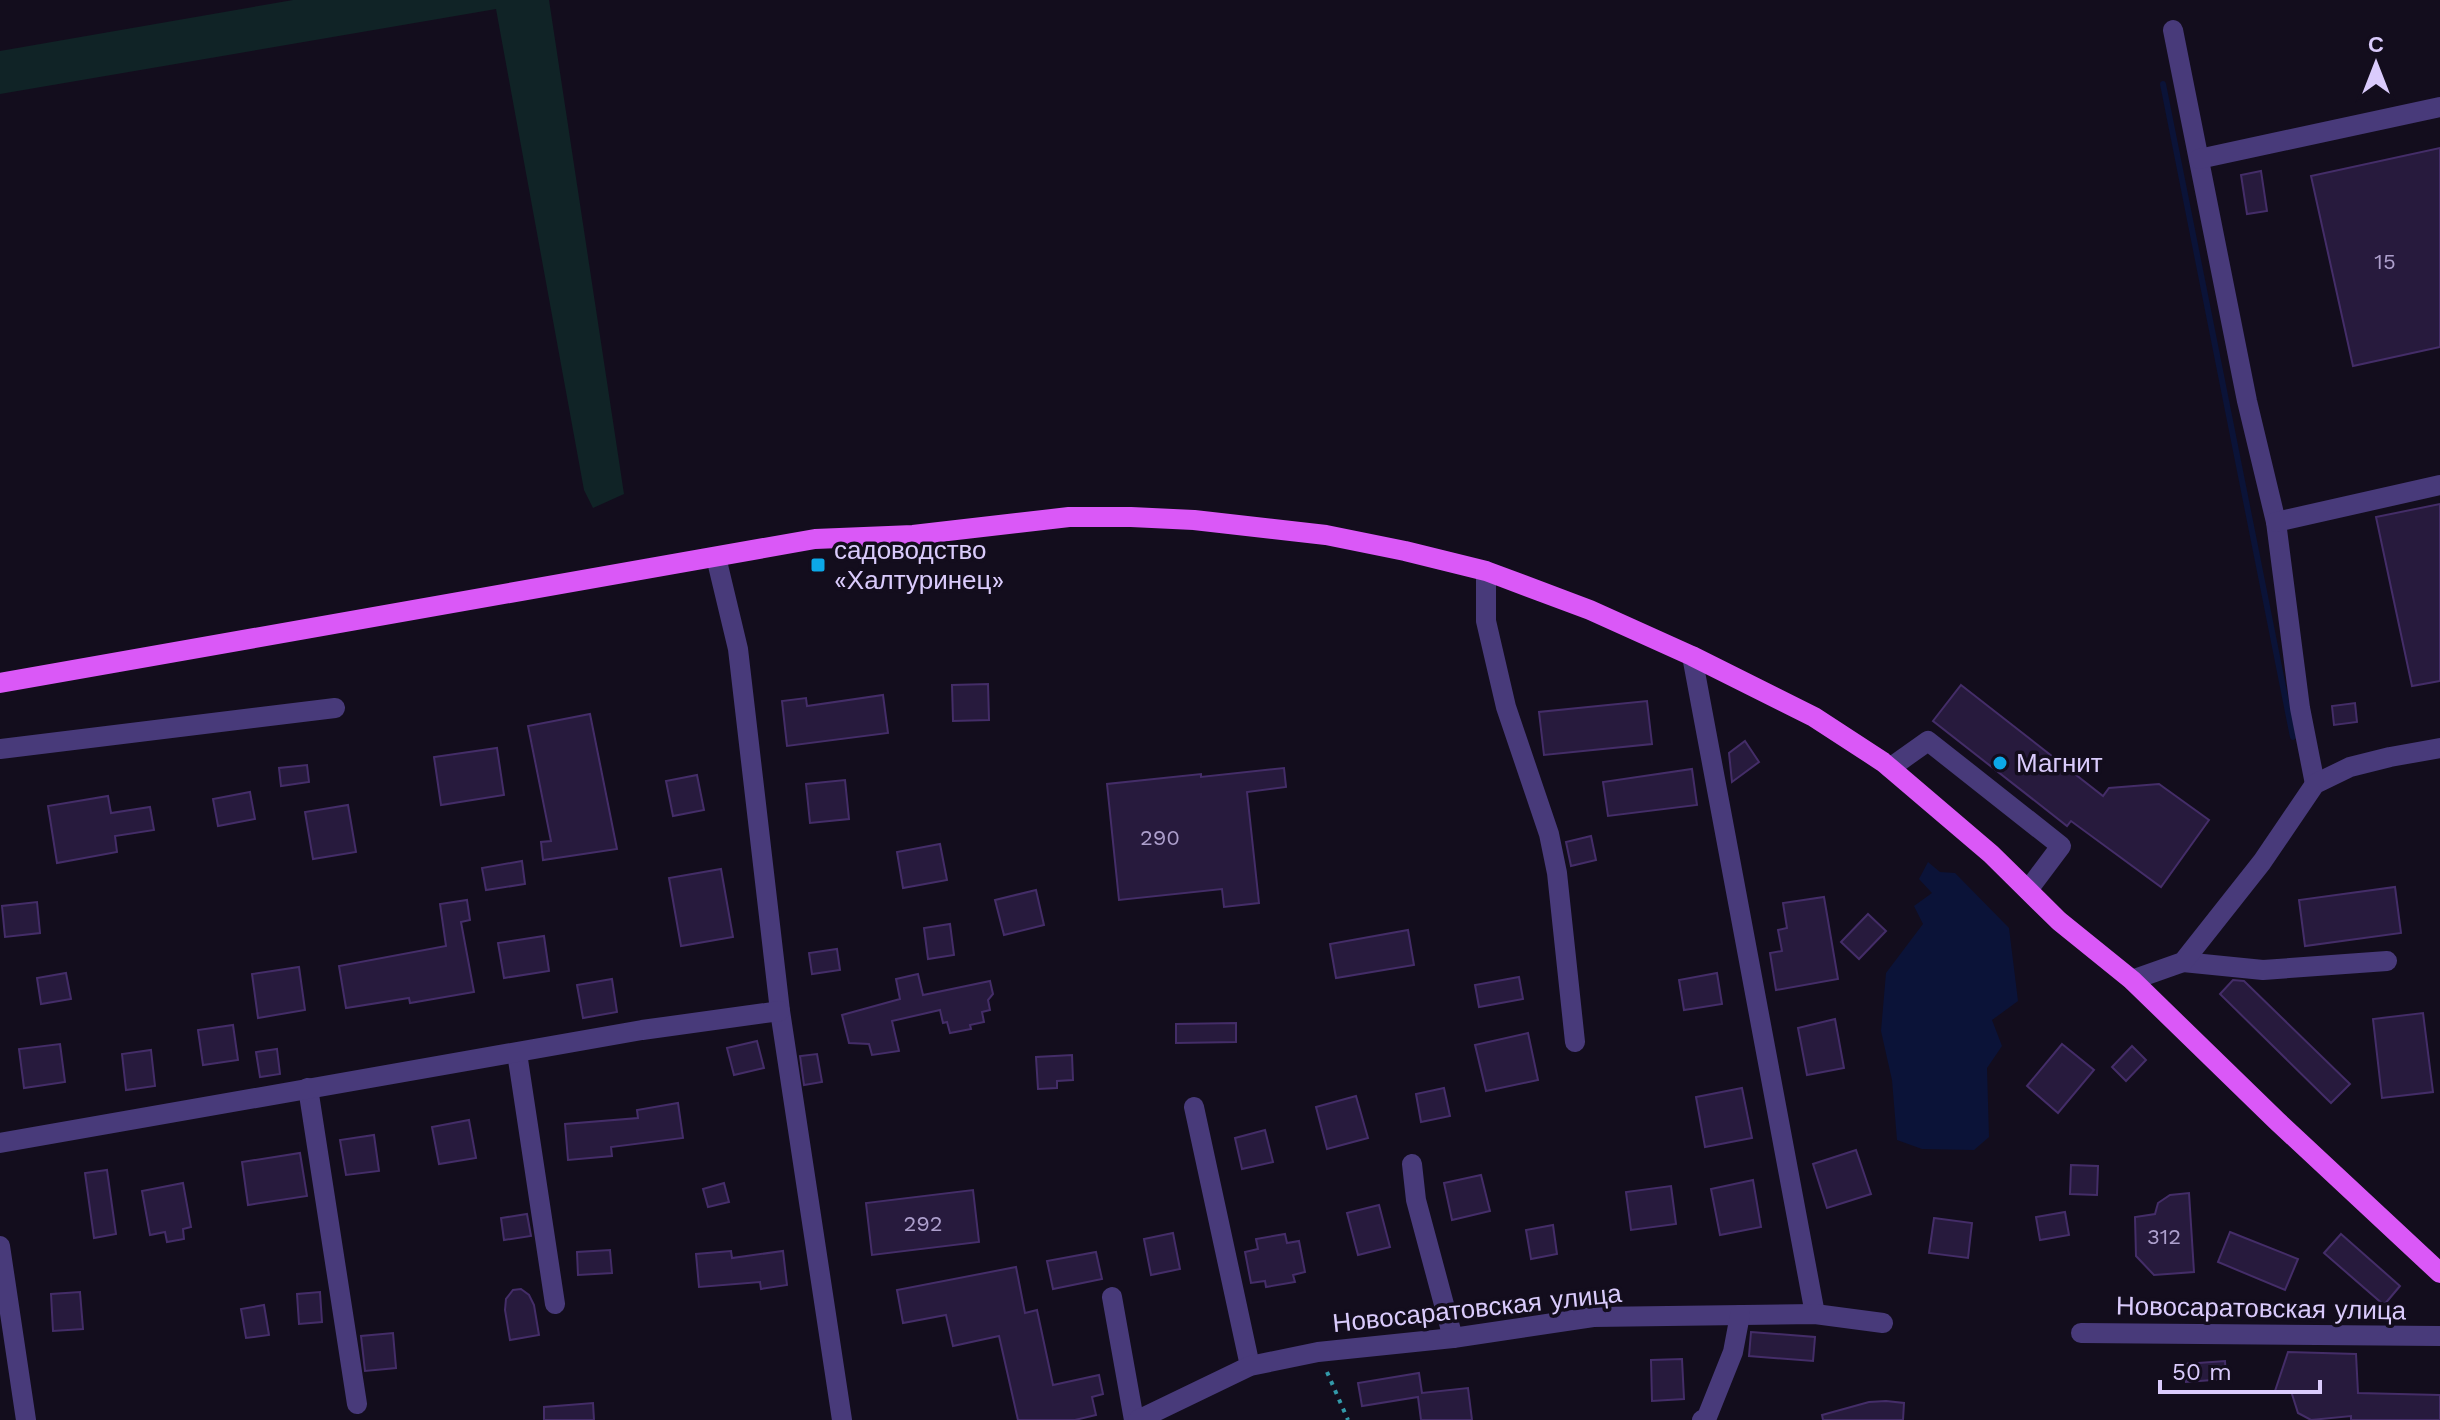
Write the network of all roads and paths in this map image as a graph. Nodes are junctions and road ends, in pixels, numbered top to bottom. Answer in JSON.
{"nodes":[{"id":1,"x":2173,"y":30,"type":"dead end"},
{"id":2,"x":2440,"y":107,"type":"edge"},
{"id":3,"x":2199,"y":159,"type":"junction"},
{"id":4,"x":2440,"y":485,"type":"edge"},
{"id":5,"x":2276,"y":522,"type":"junction"},
{"id":6,"x":716,"y":557,"type":"junction"},
{"id":7,"x":1486,"y":571,"type":"junction"},
{"id":8,"x":1692,"y":656,"type":"junction"},
{"id":9,"x":0,"y":683,"type":"edge"},
{"id":10,"x":335,"y":708,"type":"dead end"},
{"id":11,"x":2440,"y":748,"type":"edge"},
{"id":12,"x":0,"y":749,"type":"edge"},
{"id":13,"x":1890,"y":768,"type":"junction"},
{"id":14,"x":2315,"y":784,"type":"junction"},
{"id":15,"x":2028,"y":890,"type":"junction"},
{"id":16,"x":2387,"y":961,"type":"dead end"},
{"id":17,"x":2183,"y":962,"type":"junction"},
{"id":18,"x":2132,"y":980,"type":"junction"},
{"id":19,"x":780,"y":1011,"type":"junction"},
{"id":20,"x":1575,"y":1042,"type":"dead end"},
{"id":21,"x":517,"y":1053,"type":"junction"},
{"id":22,"x":308,"y":1088,"type":"junction"},
{"id":23,"x":1194,"y":1107,"type":"dead end"},
{"id":24,"x":0,"y":1143,"type":"edge"},
{"id":25,"x":1412,"y":1164,"type":"dead end"},
{"id":26,"x":0,"y":1246,"type":"edge"},
{"id":27,"x":2440,"y":1273,"type":"edge"},
{"id":28,"x":1112,"y":1297,"type":"dead end"},
{"id":29,"x":555,"y":1304,"type":"dead end"},
{"id":30,"x":1815,"y":1314,"type":"junction"},
{"id":31,"x":1740,"y":1315,"type":"junction"},
{"id":32,"x":1883,"y":1323,"type":"dead end"},
{"id":33,"x":2081,"y":1333,"type":"dead end"},
{"id":34,"x":2440,"y":1336,"type":"edge"},
{"id":35,"x":1453,"y":1338,"type":"junction"},
{"id":36,"x":1318,"y":1352,"type":"junction"},
{"id":37,"x":1250,"y":1366,"type":"junction"},
{"id":38,"x":357,"y":1404,"type":"dead end"},
{"id":39,"x":26,"y":1420,"type":"edge"},
{"id":40,"x":842,"y":1420,"type":"edge"},
{"id":41,"x":1136,"y":1420,"type":"edge"},
{"id":42,"x":1348,"y":1420,"type":"edge"},
{"id":43,"x":1702,"y":1420,"type":"edge"}],
"edges":[{"from":1,"to":3,"type":"street"},
{"from":2,"to":3,"type":"street"},
{"from":3,"to":5,"type":"street"},
{"from":4,"to":5,"type":"street"},
{"from":5,"to":14,"type":"street"},
{"from":6,"to":7,"type":"main road"},
{"from":6,"to":9,"type":"main road"},
{"from":6,"to":19,"type":"street"},
{"from":7,"to":8,"type":"main road"},
{"from":7,"to":20,"type":"street"},
{"from":8,"to":13,"type":"main road"},
{"from":8,"to":30,"type":"street"},
{"from":10,"to":12,"type":"street"},
{"from":11,"to":14,"type":"street"},
{"from":13,"to":15,"type":"main road"},
{"from":13,"to":15,"type":"street"},
{"from":14,"to":17,"type":"street"},
{"from":15,"to":18,"type":"main road"},
{"from":16,"to":17,"type":"street"},
{"from":17,"to":18,"type":"street"},
{"from":18,"to":27,"type":"main road"},
{"from":19,"to":21,"type":"street"},
{"from":19,"to":40,"type":"street"},
{"from":21,"to":22,"type":"street"},
{"from":21,"to":29,"type":"street"},
{"from":22,"to":24,"type":"street"},
{"from":22,"to":38,"type":"street"},
{"from":23,"to":37,"type":"street"},
{"from":25,"to":35,"type":"street"},
{"from":26,"to":39,"type":"street"},
{"from":28,"to":41,"type":"street"},
{"from":30,"to":31,"type":"street","name":"Новосаратовская улица"},
{"from":30,"to":32,"type":"street","name":"Новосаратовская улица"},
{"from":31,"to":35,"type":"street","name":"Новосаратовская улица"},
{"from":31,"to":43,"type":"street"},
{"from":33,"to":34,"type":"street","name":"Новосаратовская улица"},
{"from":35,"to":36,"type":"street","name":"Новосаратовская улица"},
{"from":36,"to":37,"type":"street","name":"Новосаратовская улица"},
{"from":36,"to":42,"type":"path"},
{"from":37,"to":41,"type":"street","name":"Новосаратовская улица"}]}
